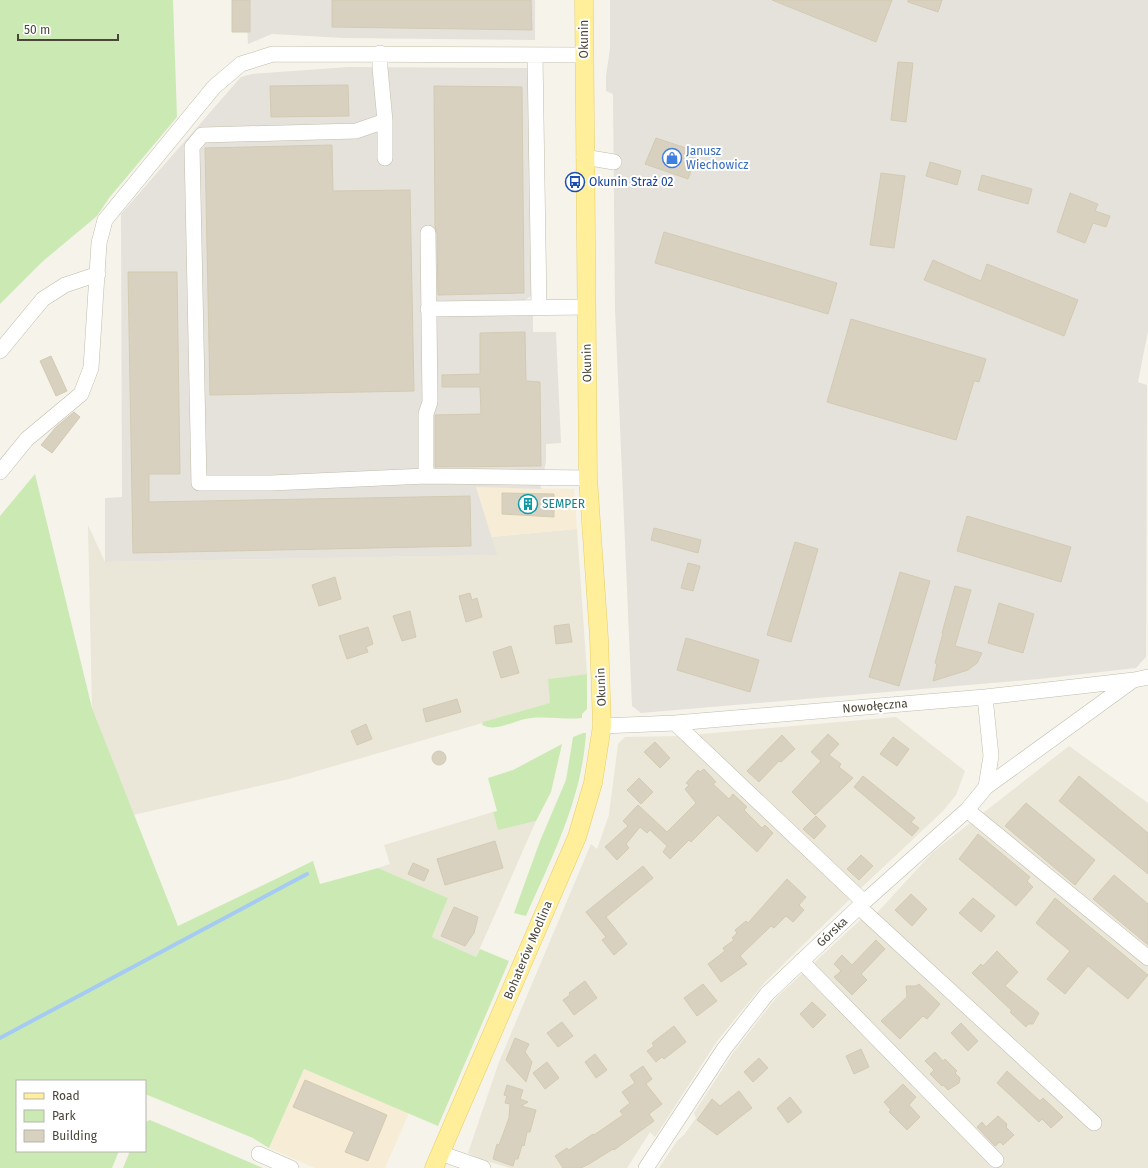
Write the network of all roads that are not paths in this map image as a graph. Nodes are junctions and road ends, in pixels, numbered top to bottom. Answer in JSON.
{"nodes":[{"id":1,"x":584,"y":0,"type":"edge"},
{"id":2,"x":380,"y":53,"type":"junction"},
{"id":3,"x":535,"y":55,"type":"junction"},
{"id":4,"x":584,"y":55,"type":"junction"},
{"id":5,"x":385,"y":121,"type":"junction"},
{"id":6,"x":584,"y":157,"type":"junction"},
{"id":7,"x":385,"y":158,"type":"dead end"},
{"id":8,"x":614,"y":162,"type":"dead end"},
{"id":9,"x":428,"y":233,"type":"dead end"},
{"id":10,"x":98,"y":274,"type":"junction"},
{"id":11,"x":539,"y":307,"type":"junction"},
{"id":12,"x":586,"y":307,"type":"junction"},
{"id":13,"x":428,"y":309,"type":"junction"},
{"id":14,"x":0,"y":351,"type":"edge"},
{"id":15,"x":0,"y":472,"type":"edge"},
{"id":16,"x":426,"y":476,"type":"junction"},
{"id":17,"x":588,"y":478,"type":"junction"},
{"id":18,"x":1141,"y":679,"type":"edge"},
{"id":19,"x":985,"y":697,"type":"junction"},
{"id":20,"x":675,"y":723,"type":"junction"},
{"id":21,"x":602,"y":726,"type":"junction"},
{"id":22,"x":986,"y":787,"type":"junction"},
{"id":23,"x":967,"y":810,"type":"junction"},
{"id":24,"x":861,"y":904,"type":"junction"},
{"id":25,"x":1148,"y":958,"type":"edge"},
{"id":26,"x":801,"y":961,"type":"junction"},
{"id":27,"x":1094,"y":1124,"type":"dead end"},
{"id":28,"x":259,"y":1154,"type":"dead end"},
{"id":29,"x":437,"y":1160,"type":"edge"},
{"id":30,"x":996,"y":1160,"type":"dead end"},
{"id":31,"x":291,"y":1168,"type":"edge"},
{"id":32,"x":483,"y":1168,"type":"edge"},
{"id":33,"x":646,"y":1168,"type":"edge"}],
"edges":[{"from":1,"to":4,"type":"main road","name":"Okunin"},
{"from":2,"to":3,"type":"street"},
{"from":2,"to":5,"type":"street"},
{"from":2,"to":10,"type":"street"},
{"from":3,"to":4,"type":"street"},
{"from":3,"to":11,"type":"street"},
{"from":4,"to":6,"type":"main road","name":"Okunin"},
{"from":5,"to":7,"type":"street"},
{"from":5,"to":16,"type":"street"},
{"from":6,"to":8,"type":"street"},
{"from":6,"to":12,"type":"main road","name":"Okunin"},
{"from":9,"to":13,"type":"street"},
{"from":10,"to":14,"type":"street"},
{"from":10,"to":15,"type":"street"},
{"from":11,"to":12,"type":"street"},
{"from":11,"to":13,"type":"street"},
{"from":12,"to":17,"type":"main road","name":"Okunin"},
{"from":13,"to":16,"type":"street"},
{"from":16,"to":17,"type":"street"},
{"from":17,"to":21,"type":"main road","name":"Okunin"},
{"from":18,"to":19,"type":"street","name":"Nowołęczna"},
{"from":18,"to":22,"type":"street","name":"Górska"},
{"from":19,"to":20,"type":"street","name":"Nowołęczna"},
{"from":19,"to":22,"type":"street"},
{"from":20,"to":21,"type":"street","name":"Nowołęczna"},
{"from":20,"to":24,"type":"street"},
{"from":21,"to":29,"type":"main road","name":"Bohaterów Modlina"},
{"from":22,"to":23,"type":"street","name":"Górska"},
{"from":23,"to":24,"type":"street","name":"Górska"},
{"from":23,"to":25,"type":"street"},
{"from":24,"to":26,"type":"street","name":"Górska"},
{"from":24,"to":27,"type":"street"},
{"from":26,"to":30,"type":"street"},
{"from":26,"to":33,"type":"street","name":"Górska"},
{"from":28,"to":31,"type":"street"},
{"from":29,"to":32,"type":"street"}]}
